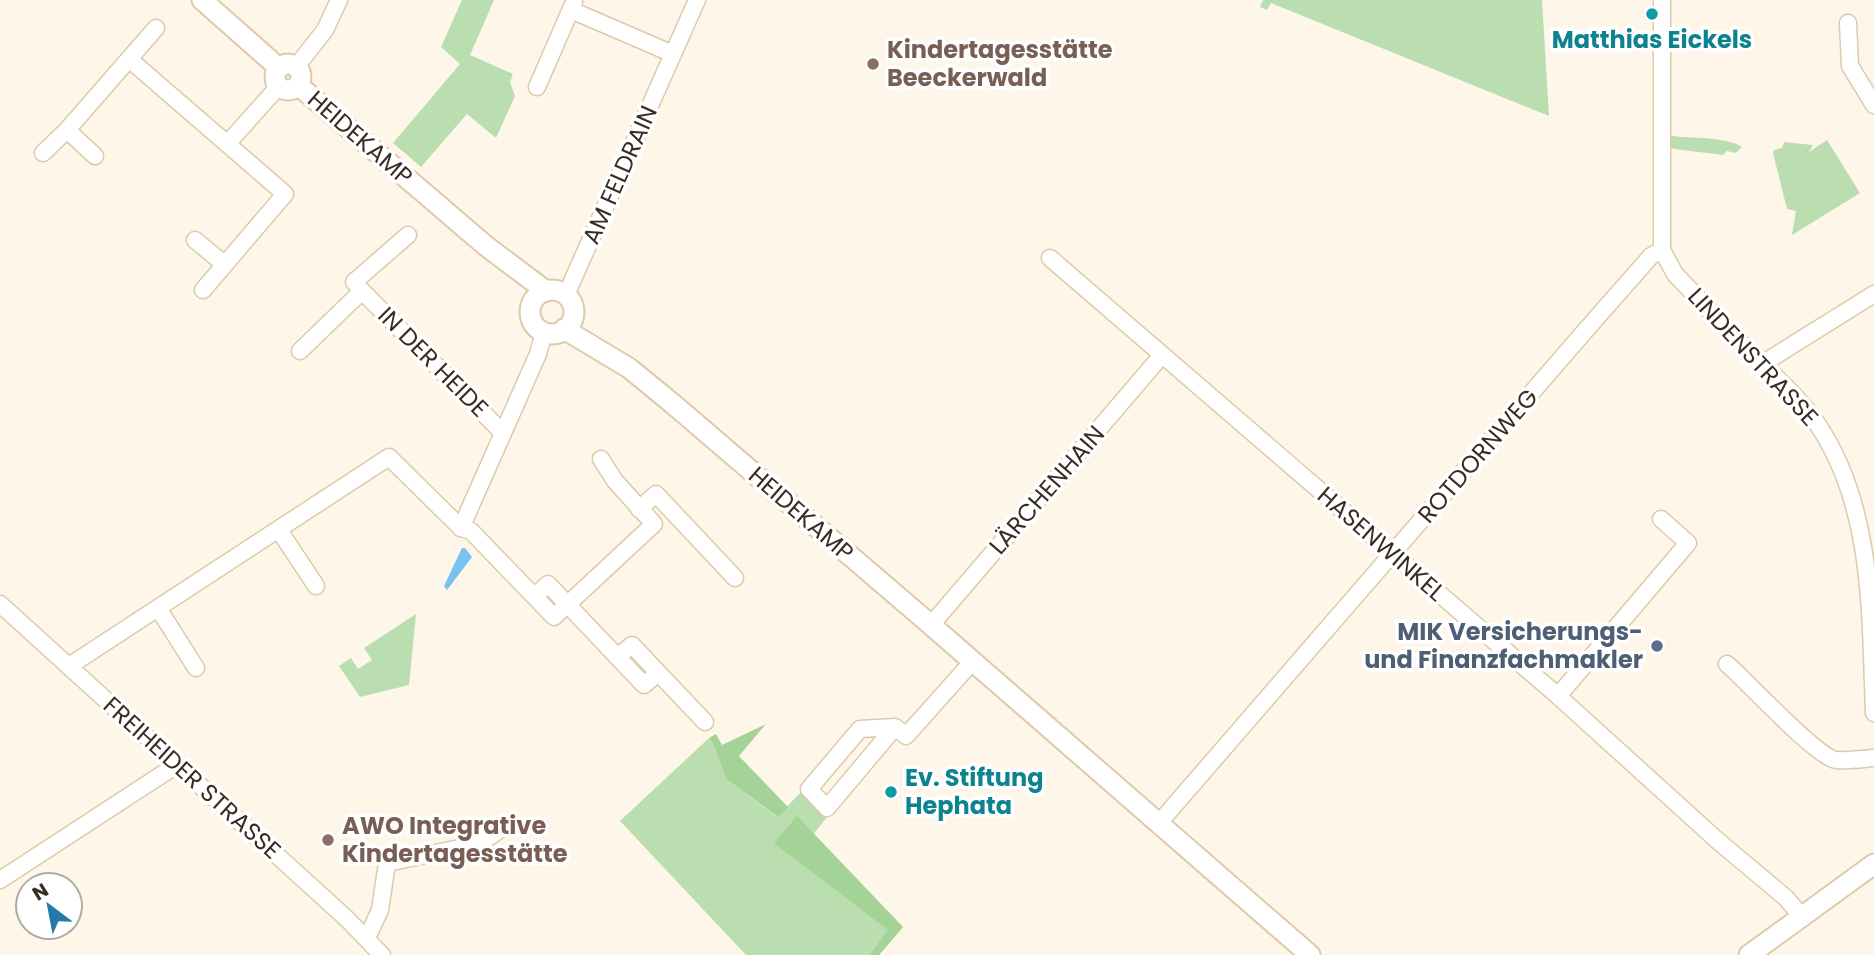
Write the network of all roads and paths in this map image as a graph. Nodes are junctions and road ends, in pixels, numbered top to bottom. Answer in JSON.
{"nodes":[{"id":1,"x":202,"y":0,"type":"edge"},
{"id":2,"x":339,"y":0,"type":"edge"},
{"id":3,"x":697,"y":0,"type":"edge"},
{"id":4,"x":1662,"y":0,"type":"edge"},
{"id":5,"x":573,"y":5,"type":"edge"},
{"id":6,"x":1848,"y":23,"type":"dead end"},
{"id":7,"x":156,"y":27,"type":"dead end"},
{"id":8,"x":673,"y":54,"type":"junction"},
{"id":9,"x":129,"y":59,"type":"junction"},
{"id":10,"x":288,"y":76,"type":"junction"},
{"id":11,"x":537,"y":87,"type":"dead end"},
{"id":12,"x":1874,"y":105,"type":"edge"},
{"id":13,"x":67,"y":130,"type":"junction"},
{"id":14,"x":227,"y":144,"type":"junction"},
{"id":15,"x":43,"y":153,"type":"dead end"},
{"id":16,"x":95,"y":156,"type":"dead end"},
{"id":17,"x":408,"y":235,"type":"dead end"},
{"id":18,"x":195,"y":240,"type":"dead end"},
{"id":19,"x":1662,"y":250,"type":"junction"},
{"id":20,"x":1050,"y":258,"type":"dead end"},
{"id":21,"x":224,"y":264,"type":"junction"},
{"id":22,"x":203,"y":290,"type":"dead end"},
{"id":23,"x":362,"y":291,"type":"junction"},
{"id":24,"x":1874,"y":294,"type":"edge"},
{"id":25,"x":566,"y":295,"type":"junction"},
{"id":26,"x":539,"y":298,"type":"junction"},
{"id":27,"x":569,"y":323,"type":"junction"},
{"id":28,"x":544,"y":333,"type":"junction"},
{"id":29,"x":300,"y":351,"type":"dead end"},
{"id":30,"x":1162,"y":355,"type":"junction"},
{"id":31,"x":1762,"y":364,"type":"junction"},
{"id":32,"x":503,"y":433,"type":"junction"},
{"id":33,"x":601,"y":459,"type":"dead end"},
{"id":34,"x":639,"y":509,"type":"junction"},
{"id":35,"x":671,"y":509,"type":"junction"},
{"id":36,"x":1661,"y":519,"type":"dead end"},
{"id":37,"x":653,"y":524,"type":"junction"},
{"id":38,"x":461,"y":528,"type":"junction"},
{"id":39,"x":279,"y":530,"type":"junction"},
{"id":40,"x":1392,"y":555,"type":"junction"},
{"id":41,"x":735,"y":578,"type":"dead end"},
{"id":42,"x":316,"y":586,"type":"dead end"},
{"id":43,"x":0,"y":604,"type":"edge"},
{"id":44,"x":567,"y":605,"type":"junction"},
{"id":45,"x":158,"y":608,"type":"junction"},
{"id":46,"x":931,"y":625,"type":"junction"},
{"id":47,"x":972,"y":662,"type":"junction"},
{"id":48,"x":1727,"y":664,"type":"dead end"},
{"id":49,"x":69,"y":666,"type":"junction"},
{"id":50,"x":196,"y":668,"type":"dead end"},
{"id":51,"x":1558,"y":696,"type":"junction"},
{"id":52,"x":1874,"y":713,"type":"edge"},
{"id":53,"x":705,"y":722,"type":"dead end"},
{"id":54,"x":895,"y":727,"type":"junction"},
{"id":55,"x":1874,"y":758,"type":"edge"},
{"id":56,"x":178,"y":764,"type":"junction"},
{"id":57,"x":1160,"y":823,"type":"junction"},
{"id":58,"x":505,"y":826,"type":"dead end"},
{"id":59,"x":1874,"y":864,"type":"edge"},
{"id":60,"x":0,"y":880,"type":"edge"},
{"id":61,"x":1803,"y":918,"type":"junction"},
{"id":62,"x":367,"y":938,"type":"junction"},
{"id":63,"x":382,"y":955,"type":"edge"},
{"id":64,"x":1310,"y":955,"type":"edge"},
{"id":65,"x":1749,"y":955,"type":"edge"}],
"edges":[{"from":1,"to":10,"type":"street","name":"HEIDEKAMP"},
{"from":2,"to":10,"type":"street"},
{"from":3,"to":8,"type":"street","name":"AM FELDRAIN"},
{"from":4,"to":19,"type":"street"},
{"from":5,"to":8,"type":"street"},
{"from":5,"to":11,"type":"street"},
{"from":6,"to":12,"type":"street"},
{"from":7,"to":9,"type":"street"},
{"from":8,"to":25,"type":"street","name":"AM FELDRAIN"},
{"from":9,"to":13,"type":"street"},
{"from":9,"to":14,"type":"street"},
{"from":10,"to":14,"type":"street"},
{"from":10,"to":26,"type":"street","name":"HEIDEKAMP"},
{"from":13,"to":15,"type":"street"},
{"from":13,"to":16,"type":"street"},
{"from":14,"to":21,"type":"street"},
{"from":17,"to":23,"type":"street","name":"IN DER HEIDE"},
{"from":18,"to":21,"type":"street"},
{"from":19,"to":31,"type":"street","name":"LINDENSTRASSE"},
{"from":19,"to":40,"type":"street","name":"ROTDORNWEG"},
{"from":20,"to":30,"type":"street","name":"HASENWINKEL"},
{"from":21,"to":22,"type":"street"},
{"from":23,"to":29,"type":"street","name":"IN DER HEIDE"},
{"from":23,"to":32,"type":"street","name":"IN DER HEIDE"},
{"from":24,"to":31,"type":"street"},
{"from":25,"to":26,"type":"street"},
{"from":25,"to":27,"type":"street"},
{"from":26,"to":28,"type":"street","name":"HEIDEKAMP"},
{"from":27,"to":28,"type":"street"},
{"from":27,"to":46,"type":"street","name":"HEIDEKAMP"},
{"from":28,"to":32,"type":"street","name":"IN DER HEIDE"},
{"from":30,"to":40,"type":"street","name":"HASENWINKEL"},
{"from":30,"to":46,"type":"street","name":"LÄRCHENHAIN"},
{"from":31,"to":52,"type":"street","name":"LINDENSTRASSE"},
{"from":32,"to":38,"type":"street","name":"IN DER HEIDE"},
{"from":33,"to":34,"type":"street"},
{"from":34,"to":35,"type":"street"},
{"from":34,"to":37,"type":"street"},
{"from":35,"to":37,"type":"street"},
{"from":35,"to":41,"type":"street"},
{"from":36,"to":51,"type":"street"},
{"from":37,"to":44,"type":"street"},
{"from":38,"to":39,"type":"street"},
{"from":38,"to":44,"type":"street"},
{"from":39,"to":42,"type":"street"},
{"from":39,"to":45,"type":"street"},
{"from":40,"to":51,"type":"street","name":"HASENWINKEL"},
{"from":40,"to":57,"type":"street","name":"ROTDORNWEG"},
{"from":43,"to":49,"type":"street","name":"FREIHEIDER STRASSE"},
{"from":44,"to":53,"type":"street"},
{"from":45,"to":49,"type":"street"},
{"from":45,"to":50,"type":"street"},
{"from":46,"to":47,"type":"street","name":"HEIDEKAMP"},
{"from":47,"to":54,"type":"street"},
{"from":47,"to":57,"type":"street","name":"HEIDEKAMP"},
{"from":48,"to":55,"type":"street"},
{"from":49,"to":56,"type":"street","name":"FREIHEIDER STRASSE"},
{"from":51,"to":61,"type":"street","name":"HASENWINKEL"},
{"from":54,"to":54,"type":"street"},
{"from":56,"to":60,"type":"street"},
{"from":56,"to":62,"type":"street","name":"FREIHEIDER STRASSE"},
{"from":57,"to":64,"type":"street","name":"HEIDEKAMP"},
{"from":58,"to":62,"type":"street"},
{"from":59,"to":61,"type":"street"},
{"from":61,"to":65,"type":"street"},
{"from":62,"to":63,"type":"street","name":"FREIHEIDER STRASSE"}]}
